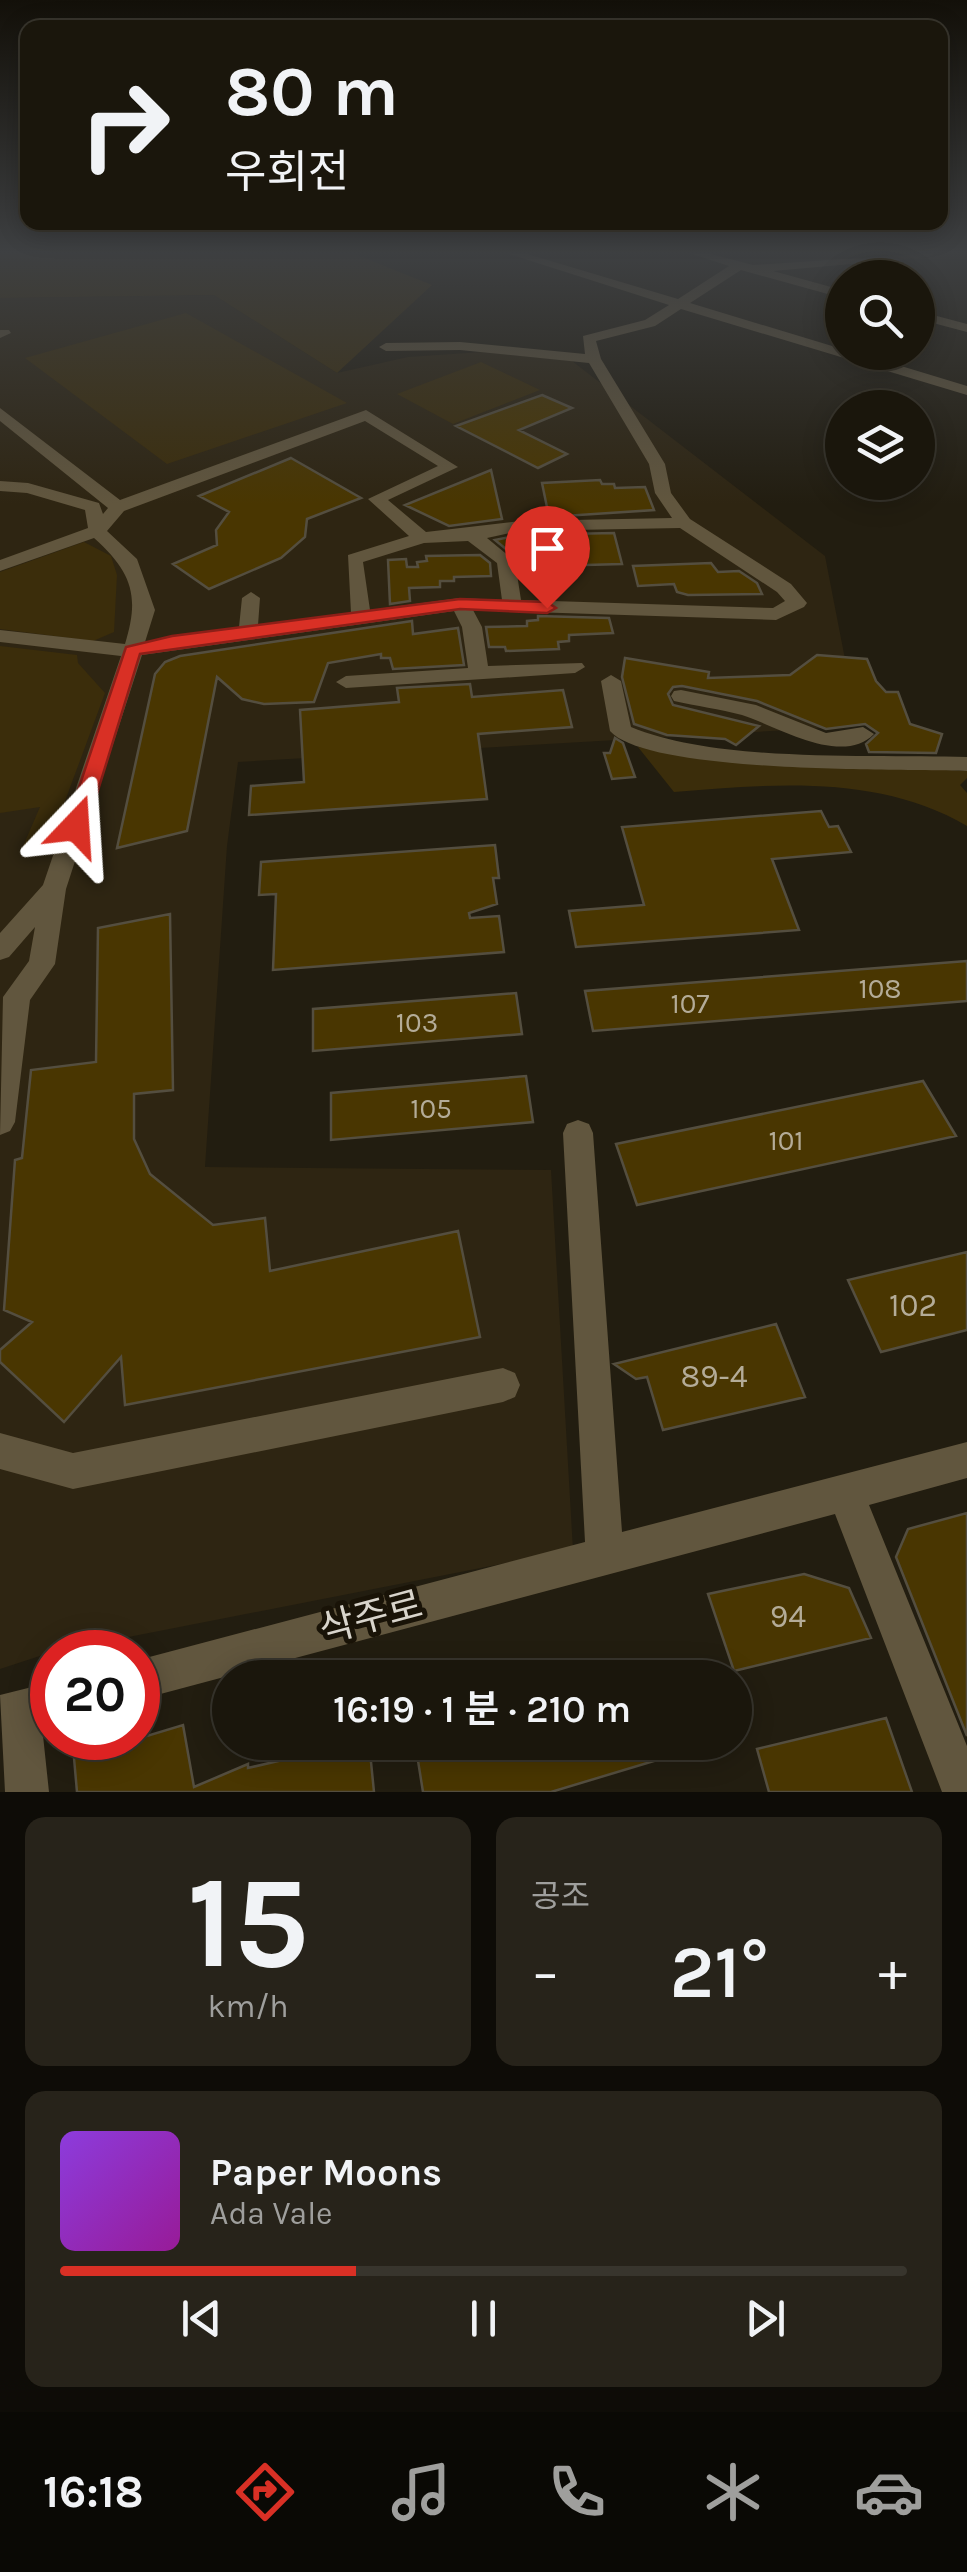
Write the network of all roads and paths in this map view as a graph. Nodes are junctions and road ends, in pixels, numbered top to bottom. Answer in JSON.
{"nodes":[{"id":1,"x":594,"y":337,"type":"edge"},
{"id":2,"x":796,"y":337,"type":"edge"},
{"id":3,"x":825,"y":345,"type":"edge"},
{"id":4,"x":386,"y":347,"type":"dead end"},
{"id":5,"x":594,"y":359,"type":"junction"},
{"id":6,"x":906,"y":370,"type":"edge"},
{"id":7,"x":967,"y":391,"type":"edge"},
{"id":8,"x":0,"y":413,"type":"edge"},
{"id":9,"x":0,"y":486,"type":"edge"},
{"id":10,"x":118,"y":506,"type":"junction"},
{"id":11,"x":684,"y":523,"type":"junction"},
{"id":12,"x":98,"y":531,"type":"junction"},
{"id":13,"x":472,"y":536,"type":"junction"},
{"id":14,"x":422,"y":538,"type":"junction"},
{"id":15,"x":0,"y":566,"type":"edge"},
{"id":16,"x":252,"y":598,"type":"dead end"},
{"id":17,"x":460,"y":604,"type":"junction"},
{"id":18,"x":512,"y":606,"type":"junction"},
{"id":19,"x":361,"y":617,"type":"junction"},
{"id":20,"x":248,"y":632,"type":"junction"},
{"id":21,"x":0,"y":636,"type":"edge"},
{"id":22,"x":132,"y":650,"type":"junction"},
{"id":23,"x":575,"y":667,"type":"dead end"},
{"id":24,"x":480,"y":673,"type":"junction"},
{"id":25,"x":611,"y":681,"type":"dead end"},
{"id":26,"x":346,"y":682,"type":"dead end"},
{"id":27,"x":680,"y":696,"type":"dead end"},
{"id":28,"x":726,"y":707,"type":"junction"},
{"id":29,"x":863,"y":734,"type":"dead end"},
{"id":30,"x":824,"y":750,"type":"junction"},
{"id":31,"x":719,"y":752,"type":"junction"},
{"id":32,"x":967,"y":764,"type":"edge"},
{"id":33,"x":54,"y":889,"type":"junction"},
{"id":34,"x":0,"y":950,"type":"edge"},
{"id":35,"x":0,"y":1122,"type":"edge"},
{"id":36,"x":578,"y":1133,"type":"dead end"},
{"id":37,"x":503,"y":1385,"type":"dead end"},
{"id":38,"x":0,"y":1451,"type":"edge"},
{"id":39,"x":967,"y":1460,"type":"edge"},
{"id":40,"x":845,"y":1492,"type":"junction"},
{"id":41,"x":604,"y":1555,"type":"junction"},
{"id":42,"x":160,"y":1674,"type":"edge"},
{"id":43,"x":24,"y":1710,"type":"edge"},
{"id":44,"x":27,"y":1792,"type":"edge"},
{"id":45,"x":964,"y":1792,"type":"edge"}],
"edges":[{"from":1,"to":5,"type":"street"},
{"from":2,"to":3,"type":"street"},
{"from":4,"to":5,"type":"street"},
{"from":5,"to":11,"type":"street"},
{"from":6,"to":7,"type":"street"},
{"from":8,"to":10,"type":"street"},
{"from":9,"to":12,"type":"street"},
{"from":10,"to":12,"type":"street"},
{"from":10,"to":14,"type":"street"},
{"from":11,"to":13,"type":"street"},
{"from":11,"to":18,"type":"street"},
{"from":12,"to":15,"type":"street"},
{"from":12,"to":22,"type":"street"},
{"from":13,"to":14,"type":"street"},
{"from":13,"to":18,"type":"street"},
{"from":14,"to":19,"type":"street"},
{"from":16,"to":20,"type":"street"},
{"from":17,"to":18,"type":"street"},
{"from":17,"to":19,"type":"street"},
{"from":17,"to":24,"type":"street"},
{"from":19,"to":20,"type":"street"},
{"from":20,"to":22,"type":"street"},
{"from":21,"to":22,"type":"street"},
{"from":22,"to":33,"type":"street"},
{"from":23,"to":24,"type":"street"},
{"from":24,"to":26,"type":"street"},
{"from":25,"to":31,"type":"street"},
{"from":27,"to":28,"type":"street"},
{"from":28,"to":30,"type":"street"},
{"from":28,"to":31,"type":"street"},
{"from":29,"to":30,"type":"street"},
{"from":30,"to":31,"type":"street"},
{"from":30,"to":32,"type":"street"},
{"from":33,"to":34,"type":"street"},
{"from":33,"to":35,"type":"street"},
{"from":36,"to":41,"type":"street"},
{"from":37,"to":38,"type":"street"},
{"from":39,"to":40,"type":"street","name":"삭주로"},
{"from":40,"to":41,"type":"street","name":"삭주로"},
{"from":40,"to":45,"type":"street"},
{"from":41,"to":42,"type":"street","name":"삭주로"},
{"from":43,"to":44,"type":"street"}]}
